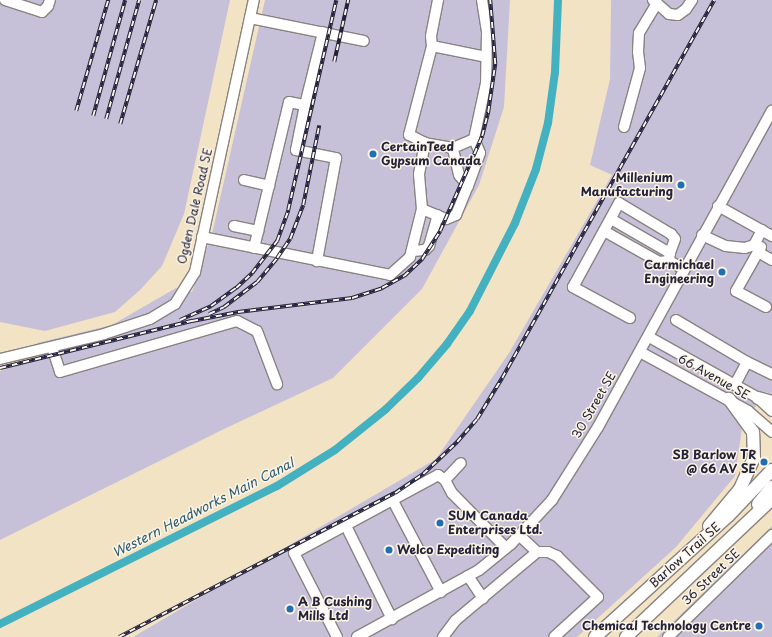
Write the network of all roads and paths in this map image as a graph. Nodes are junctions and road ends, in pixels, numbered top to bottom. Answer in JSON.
{"nodes":[{"id":1,"x":50,"y":0,"type":"edge"},
{"id":2,"x":254,"y":0,"type":"edge"},
{"id":3,"x":438,"y":0,"type":"edge"},
{"id":4,"x":482,"y":0,"type":"edge"},
{"id":5,"x":692,"y":0,"type":"edge"},
{"id":6,"x":9,"y":1,"type":"edge"},
{"id":7,"x":655,"y":2,"type":"edge"},
{"id":8,"x":250,"y":18,"type":"junction"},
{"id":9,"x":323,"y":32,"type":"junction"},
{"id":10,"x":364,"y":41,"type":"dead end"},
{"id":11,"x":432,"y":46,"type":"junction"},
{"id":12,"x":486,"y":57,"type":"junction"},
{"id":13,"x":305,"y":105,"type":"junction"},
{"id":14,"x":772,"y":111,"type":"edge"},
{"id":15,"x":624,"y":127,"type":"dead end"},
{"id":16,"x":474,"y":139,"type":"junction"},
{"id":17,"x":425,"y":143,"type":"junction"},
{"id":18,"x":453,"y":148,"type":"junction"},
{"id":19,"x":244,"y":180,"type":"dead end"},
{"id":20,"x":269,"y":186,"type":"junction"},
{"id":21,"x":468,"y":186,"type":"junction"},
{"id":22,"x":718,"y":206,"type":"junction"},
{"id":23,"x":422,"y":209,"type":"junction"},
{"id":24,"x":438,"y":216,"type":"junction"},
{"id":25,"x":611,"y":219,"type":"junction"},
{"id":26,"x":234,"y":226,"type":"dead end"},
{"id":27,"x":258,"y":231,"type":"junction"},
{"id":28,"x":604,"y":231,"type":"junction"},
{"id":29,"x":767,"y":233,"type":"edge"},
{"id":30,"x":702,"y":235,"type":"junction"},
{"id":31,"x":202,"y":237,"type":"junction"},
{"id":32,"x":254,"y":248,"type":"junction"},
{"id":33,"x":412,"y":251,"type":"junction"},
{"id":34,"x":758,"y":252,"type":"junction"},
{"id":35,"x":670,"y":257,"type":"junction"},
{"id":36,"x":317,"y":260,"type":"junction"},
{"id":37,"x":772,"y":260,"type":"edge"},
{"id":38,"x":684,"y":269,"type":"junction"},
{"id":39,"x":766,"y":307,"type":"dead end"},
{"id":40,"x":630,"y":318,"type":"dead end"},
{"id":41,"x":676,"y":320,"type":"dead end"},
{"id":42,"x":649,"y":337,"type":"junction"},
{"id":43,"x":52,"y":347,"type":"junction"},
{"id":44,"x":640,"y":352,"type":"junction"},
{"id":45,"x":0,"y":359,"type":"edge"},
{"id":46,"x":747,"y":362,"type":"junction"},
{"id":47,"x":772,"y":374,"type":"edge"},
{"id":48,"x":277,"y":384,"type":"dead end"},
{"id":49,"x":735,"y":385,"type":"junction"},
{"id":50,"x":758,"y":398,"type":"junction"},
{"id":51,"x":729,"y":399,"type":"junction"},
{"id":52,"x":772,"y":402,"type":"edge"},
{"id":53,"x":772,"y":411,"type":"edge"},
{"id":54,"x":772,"y":432,"type":"edge"},
{"id":55,"x":461,"y":463,"type":"dead end"},
{"id":56,"x":772,"y":470,"type":"edge"},
{"id":57,"x":445,"y":480,"type":"junction"},
{"id":58,"x":772,"y":487,"type":"edge"},
{"id":59,"x":772,"y":499,"type":"edge"},
{"id":60,"x":393,"y":501,"type":"junction"},
{"id":61,"x":346,"y":526,"type":"junction"},
{"id":62,"x":519,"y":535,"type":"junction"},
{"id":63,"x":772,"y":535,"type":"edge"},
{"id":64,"x":732,"y":537,"type":"junction"},
{"id":65,"x":696,"y":545,"type":"junction"},
{"id":66,"x":506,"y":548,"type":"junction"},
{"id":67,"x":536,"y":552,"type":"junction"},
{"id":68,"x":468,"y":576,"type":"junction"},
{"id":69,"x":441,"y":592,"type":"junction"},
{"id":70,"x":483,"y":598,"type":"junction"},
{"id":71,"x":392,"y":619,"type":"junction"},
{"id":72,"x":337,"y":637,"type":"edge"},
{"id":73,"x":359,"y":637,"type":"edge"},
{"id":74,"x":443,"y":637,"type":"edge"},
{"id":75,"x":554,"y":637,"type":"edge"},
{"id":76,"x":595,"y":637,"type":"edge"},
{"id":77,"x":626,"y":637,"type":"edge"},
{"id":78,"x":668,"y":637,"type":"edge"}],
"edges":[{"from":1,"to":6,"type":"street"},
{"from":2,"to":8,"type":"street","name":"Ogden Dale Road SE"},
{"from":3,"to":11,"type":"street"},
{"from":4,"to":12,"type":"street"},
{"from":5,"to":7,"type":"street"},
{"from":7,"to":15,"type":"street"},
{"from":8,"to":9,"type":"street"},
{"from":8,"to":31,"type":"street","name":"Ogden Dale Road SE"},
{"from":9,"to":10,"type":"street"},
{"from":9,"to":13,"type":"street"},
{"from":11,"to":12,"type":"street"},
{"from":11,"to":17,"type":"street"},
{"from":12,"to":16,"type":"street"},
{"from":13,"to":20,"type":"street"},
{"from":13,"to":36,"type":"street"},
{"from":14,"to":22,"type":"street","name":"30 Street SE"},
{"from":16,"to":18,"type":"street"},
{"from":16,"to":21,"type":"street"},
{"from":17,"to":18,"type":"street"},
{"from":17,"to":23,"type":"street"},
{"from":18,"to":21,"type":"street"},
{"from":19,"to":20,"type":"street"},
{"from":20,"to":27,"type":"street"},
{"from":21,"to":24,"type":"street"},
{"from":22,"to":29,"type":"street"},
{"from":22,"to":30,"type":"street","name":"30 Street SE"},
{"from":23,"to":24,"type":"street"},
{"from":23,"to":33,"type":"street"},
{"from":24,"to":33,"type":"street"},
{"from":25,"to":28,"type":"street"},
{"from":25,"to":35,"type":"street"},
{"from":25,"to":35,"type":"street"},
{"from":26,"to":27,"type":"street"},
{"from":27,"to":32,"type":"street"},
{"from":28,"to":35,"type":"street"},
{"from":28,"to":40,"type":"street"},
{"from":29,"to":30,"type":"street"},
{"from":29,"to":34,"type":"street"},
{"from":30,"to":38,"type":"street","name":"30 Street SE"},
{"from":31,"to":32,"type":"street"},
{"from":31,"to":43,"type":"street","name":"Ogden Dale Road SE"},
{"from":32,"to":36,"type":"street"},
{"from":33,"to":36,"type":"street"},
{"from":34,"to":37,"type":"street"},
{"from":34,"to":39,"type":"street"},
{"from":35,"to":38,"type":"street"},
{"from":38,"to":42,"type":"street","name":"30 Street SE"},
{"from":41,"to":46,"type":"street"},
{"from":42,"to":44,"type":"street","name":"30 Street SE"},
{"from":42,"to":49,"type":"street","name":"66 Avenue SE"},
{"from":43,"to":45,"type":"street","name":"Ogden Dale Road SE"},
{"from":43,"to":48,"type":"street"},
{"from":44,"to":51,"type":"street","name":"66 Avenue SE"},
{"from":44,"to":62,"type":"street","name":"30 Street SE"},
{"from":46,"to":47,"type":"street"},
{"from":46,"to":49,"type":"street"},
{"from":49,"to":50,"type":"street","name":"66 Avenue SE"},
{"from":50,"to":52,"type":"main road"},
{"from":50,"to":53,"type":"street","name":"66 Avenue SE"},
{"from":51,"to":54,"type":"street","name":"66 Avenue SE"},
{"from":51,"to":65,"type":"main road"},
{"from":55,"to":57,"type":"street"},
{"from":56,"to":65,"type":"main road","name":"Barlow Trail SE"},
{"from":57,"to":60,"type":"street"},
{"from":57,"to":66,"type":"street"},
{"from":58,"to":64,"type":"main road"},
{"from":59,"to":64,"type":"main road","name":"Barlow Trail SE"},
{"from":60,"to":61,"type":"street"},
{"from":60,"to":69,"type":"street"},
{"from":61,"to":71,"type":"street"},
{"from":61,"to":72,"type":"street"},
{"from":62,"to":66,"type":"street","name":"30 Street SE"},
{"from":62,"to":67,"type":"street"},
{"from":63,"to":78,"type":"street","name":"36 Street SE"},
{"from":64,"to":77,"type":"main road","name":"Barlow Trail SE"},
{"from":65,"to":76,"type":"main road","name":"Barlow Trail SE"},
{"from":66,"to":68,"type":"street","name":"30 Street SE"},
{"from":67,"to":70,"type":"street"},
{"from":67,"to":75,"type":"street"},
{"from":68,"to":69,"type":"street","name":"30 Street SE"},
{"from":68,"to":70,"type":"street"},
{"from":69,"to":71,"type":"street","name":"30 Street SE"},
{"from":70,"to":74,"type":"street"},
{"from":71,"to":73,"type":"street","name":"30 Street SE"}]}
